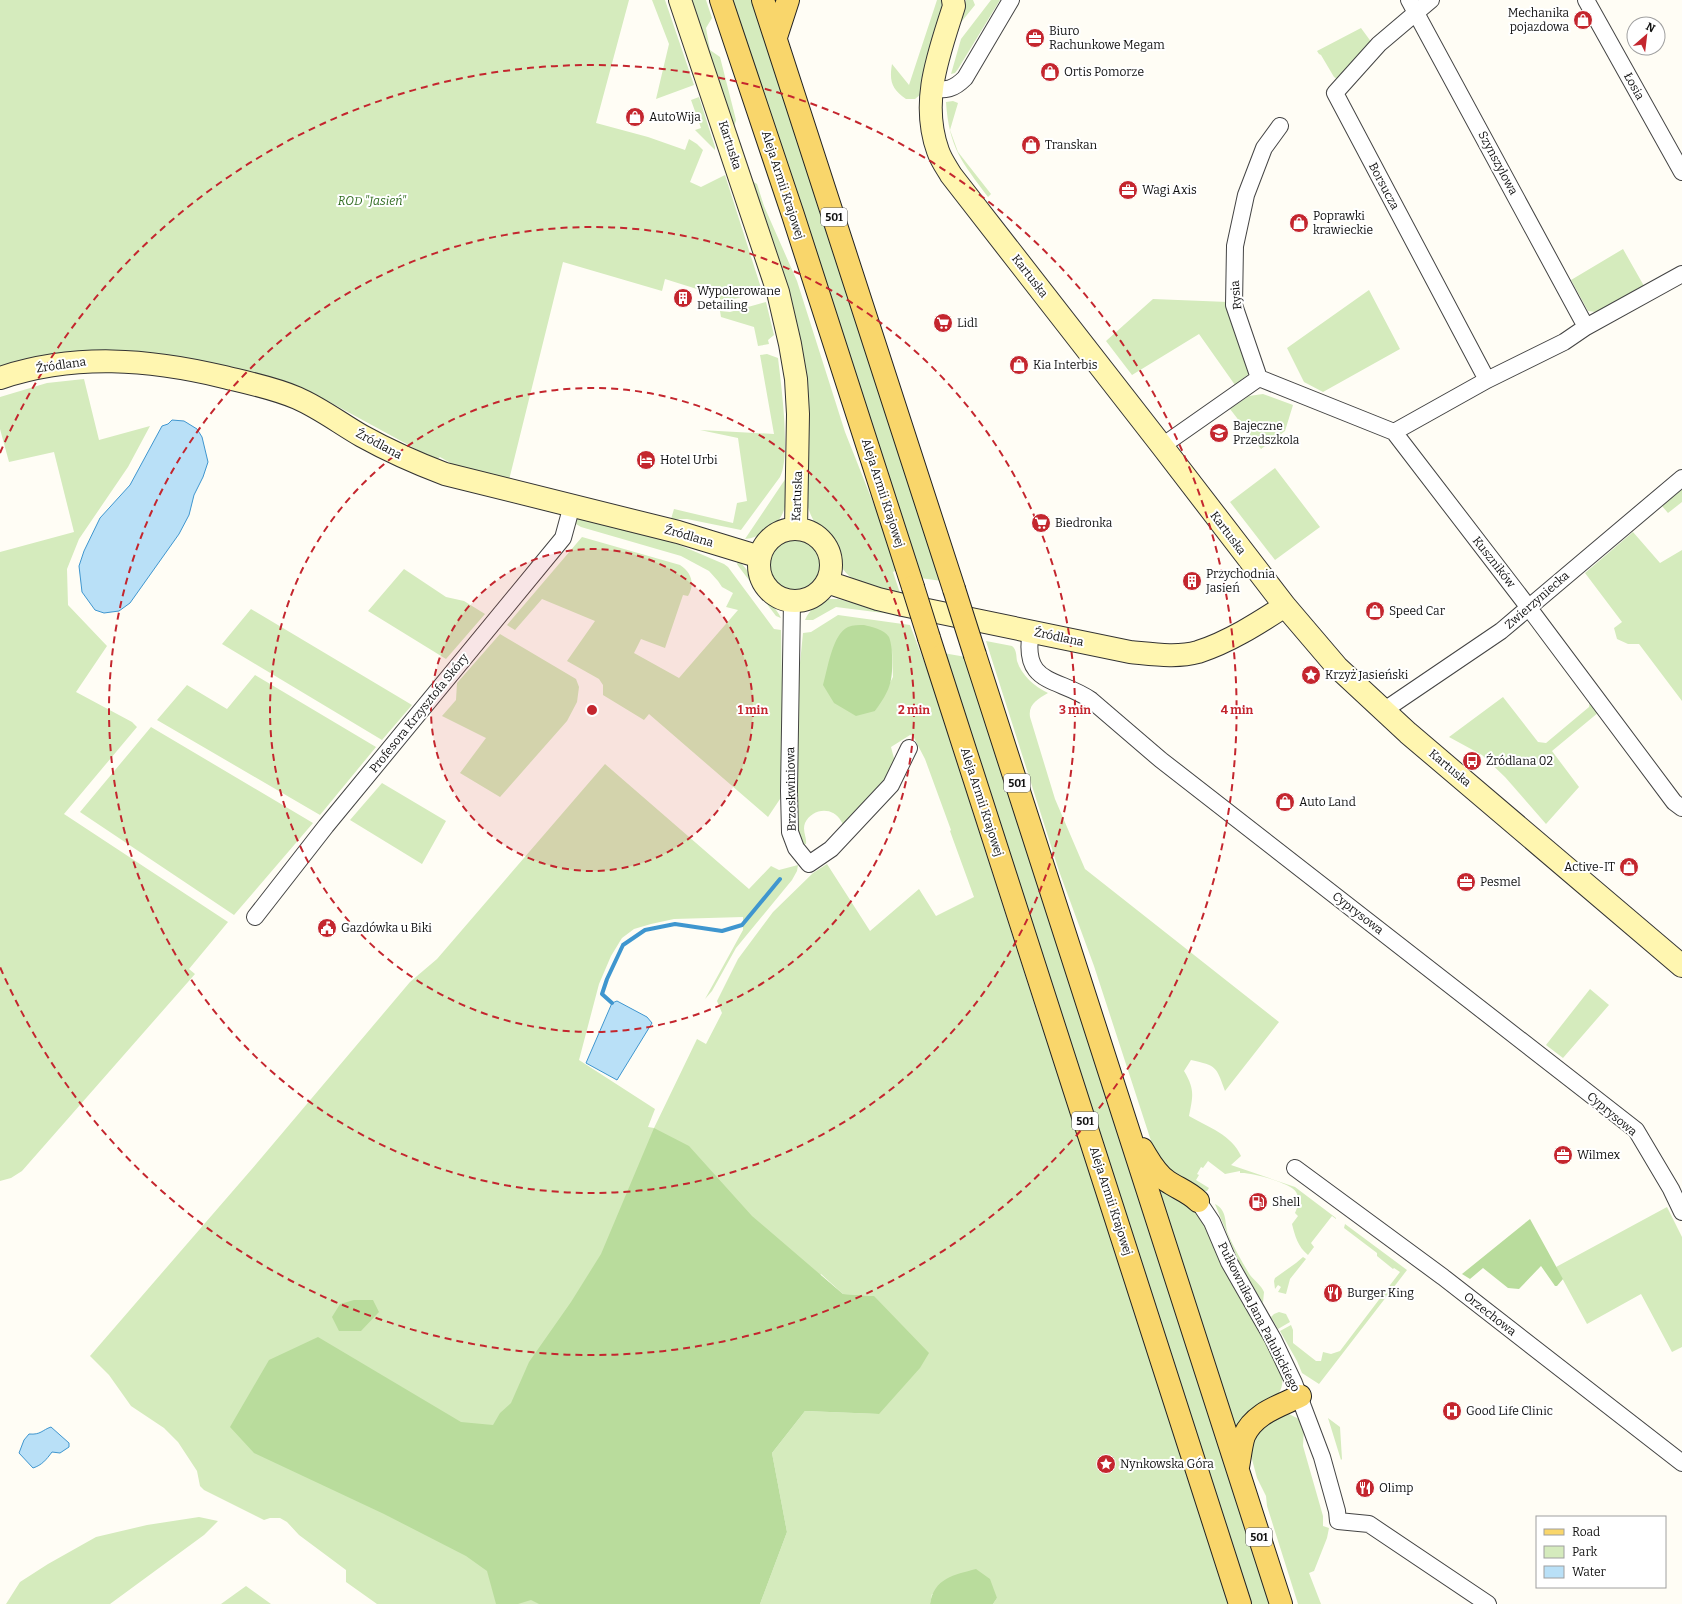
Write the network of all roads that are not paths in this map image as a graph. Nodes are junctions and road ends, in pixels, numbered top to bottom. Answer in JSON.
{"nodes":[{"id":1,"x":680,"y":0,"type":"edge"},
{"id":2,"x":721,"y":0,"type":"edge"},
{"id":3,"x":763,"y":0,"type":"edge"},
{"id":4,"x":788,"y":0,"type":"edge"},
{"id":5,"x":1011,"y":0,"type":"edge"},
{"id":6,"x":1431,"y":0,"type":"edge"},
{"id":7,"x":1586,"y":0,"type":"edge"},
{"id":8,"x":955,"y":2,"type":"edge"},
{"id":9,"x":1413,"y":6,"type":"edge"},
{"id":10,"x":776,"y":37,"type":"junction"},
{"id":11,"x":931,"y":89,"type":"junction"},
{"id":12,"x":1280,"y":126,"type":"dead end"},
{"id":13,"x":1682,"y":172,"type":"edge"},
{"id":14,"x":1682,"y":274,"type":"edge"},
{"id":15,"x":1586,"y":327,"type":"junction"},
{"id":16,"x":0,"y":378,"type":"edge"},
{"id":17,"x":1258,"y":378,"type":"junction"},
{"id":18,"x":1487,"y":380,"type":"junction"},
{"id":19,"x":1394,"y":432,"type":"junction"},
{"id":20,"x":1162,"y":446,"type":"junction"},
{"id":21,"x":1682,"y":478,"type":"edge"},
{"id":22,"x":572,"y":506,"type":"junction"},
{"id":23,"x":796,"y":529,"type":"junction"},
{"id":24,"x":760,"y":557,"type":"junction"},
{"id":25,"x":827,"y":582,"type":"junction"},
{"id":26,"x":792,"y":601,"type":"junction"},
{"id":27,"x":1285,"y":606,"type":"junction"},
{"id":28,"x":1529,"y":608,"type":"junction"},
{"id":29,"x":1031,"y":631,"type":"junction"},
{"id":30,"x":1383,"y":711,"type":"junction"},
{"id":31,"x":909,"y":748,"type":"dead end"},
{"id":32,"x":1682,"y":808,"type":"edge"},
{"id":33,"x":255,"y":917,"type":"dead end"},
{"id":34,"x":1682,"y":966,"type":"edge"},
{"id":35,"x":1122,"y":1113,"type":"junction"},
{"id":36,"x":1295,"y":1168,"type":"dead end"},
{"id":37,"x":1198,"y":1201,"type":"joint"},
{"id":38,"x":1682,"y":1212,"type":"edge"},
{"id":39,"x":1300,"y":1396,"type":"junction"},
{"id":40,"x":1682,"y":1463,"type":"edge"},
{"id":41,"x":1238,"y":1470,"type":"junction"},
{"id":42,"x":1240,"y":1604,"type":"edge"},
{"id":43,"x":1281,"y":1604,"type":"edge"},
{"id":44,"x":1488,"y":1604,"type":"edge"}],
"edges":[{"from":1,"to":23,"type":"street","name":"Kartuska"},
{"from":2,"to":42,"type":"main road","name":"Aleja Armii Krajowej","number":"501","bridge":true},
{"from":3,"to":10,"type":"main road","number":"501"},
{"from":4,"to":10,"type":"main road"},
{"from":5,"to":11,"type":"street"},
{"from":6,"to":9,"type":"street"},
{"from":7,"to":13,"type":"street","name":"Łosia"},
{"from":8,"to":11,"type":"street","name":"Kartuska"},
{"from":9,"to":15,"type":"street","name":"Szynszylowa"},
{"from":9,"to":18,"type":"street","name":"Borsucza"},
{"from":10,"to":35,"type":"main road","number":"501","bridge":true},
{"from":11,"to":20,"type":"street","name":"Kartuska"},
{"from":12,"to":17,"type":"street","name":"Rysia"},
{"from":14,"to":15,"type":"street"},
{"from":15,"to":18,"type":"street"},
{"from":16,"to":22,"type":"street","name":"Źródlana"},
{"from":17,"to":19,"type":"street"},
{"from":17,"to":20,"type":"street"},
{"from":18,"to":19,"type":"street"},
{"from":19,"to":28,"type":"street","name":"Kuszników"},
{"from":20,"to":27,"type":"street","name":"Kartuska"},
{"from":21,"to":28,"type":"street","name":"Zwierzyniecka"},
{"from":22,"to":24,"type":"street","name":"Źródlana"},
{"from":22,"to":33,"type":"street","name":"Profesora Krzysztofa Skóry"},
{"from":23,"to":24,"type":"street"},
{"from":23,"to":25,"type":"street"},
{"from":24,"to":26,"type":"street"},
{"from":25,"to":26,"type":"street"},
{"from":25,"to":29,"type":"street","name":"Źródlana"},
{"from":26,"to":31,"type":"street","name":"Brzoskwiniowa"},
{"from":27,"to":29,"type":"street","name":"Źródlana"},
{"from":27,"to":30,"type":"street","name":"Kartuska"},
{"from":28,"to":30,"type":"street","name":"Zwierzyniecka"},
{"from":28,"to":32,"type":"street","name":"Kuszników"},
{"from":29,"to":38,"type":"street","name":"Cyprysowa"},
{"from":30,"to":34,"type":"street","name":"Kartuska"},
{"from":35,"to":37,"type":"main road"},
{"from":35,"to":41,"type":"main road","number":"501"},
{"from":36,"to":40,"type":"street","name":"Orzechowa"},
{"from":37,"to":39,"type":"street","name":"Pułkownika Jana Pałubickiego"},
{"from":39,"to":41,"type":"main road"},
{"from":39,"to":44,"type":"street","name":"Pułkownika Jana Pałubickiego"},
{"from":41,"to":43,"type":"main road","number":"501"}]}
